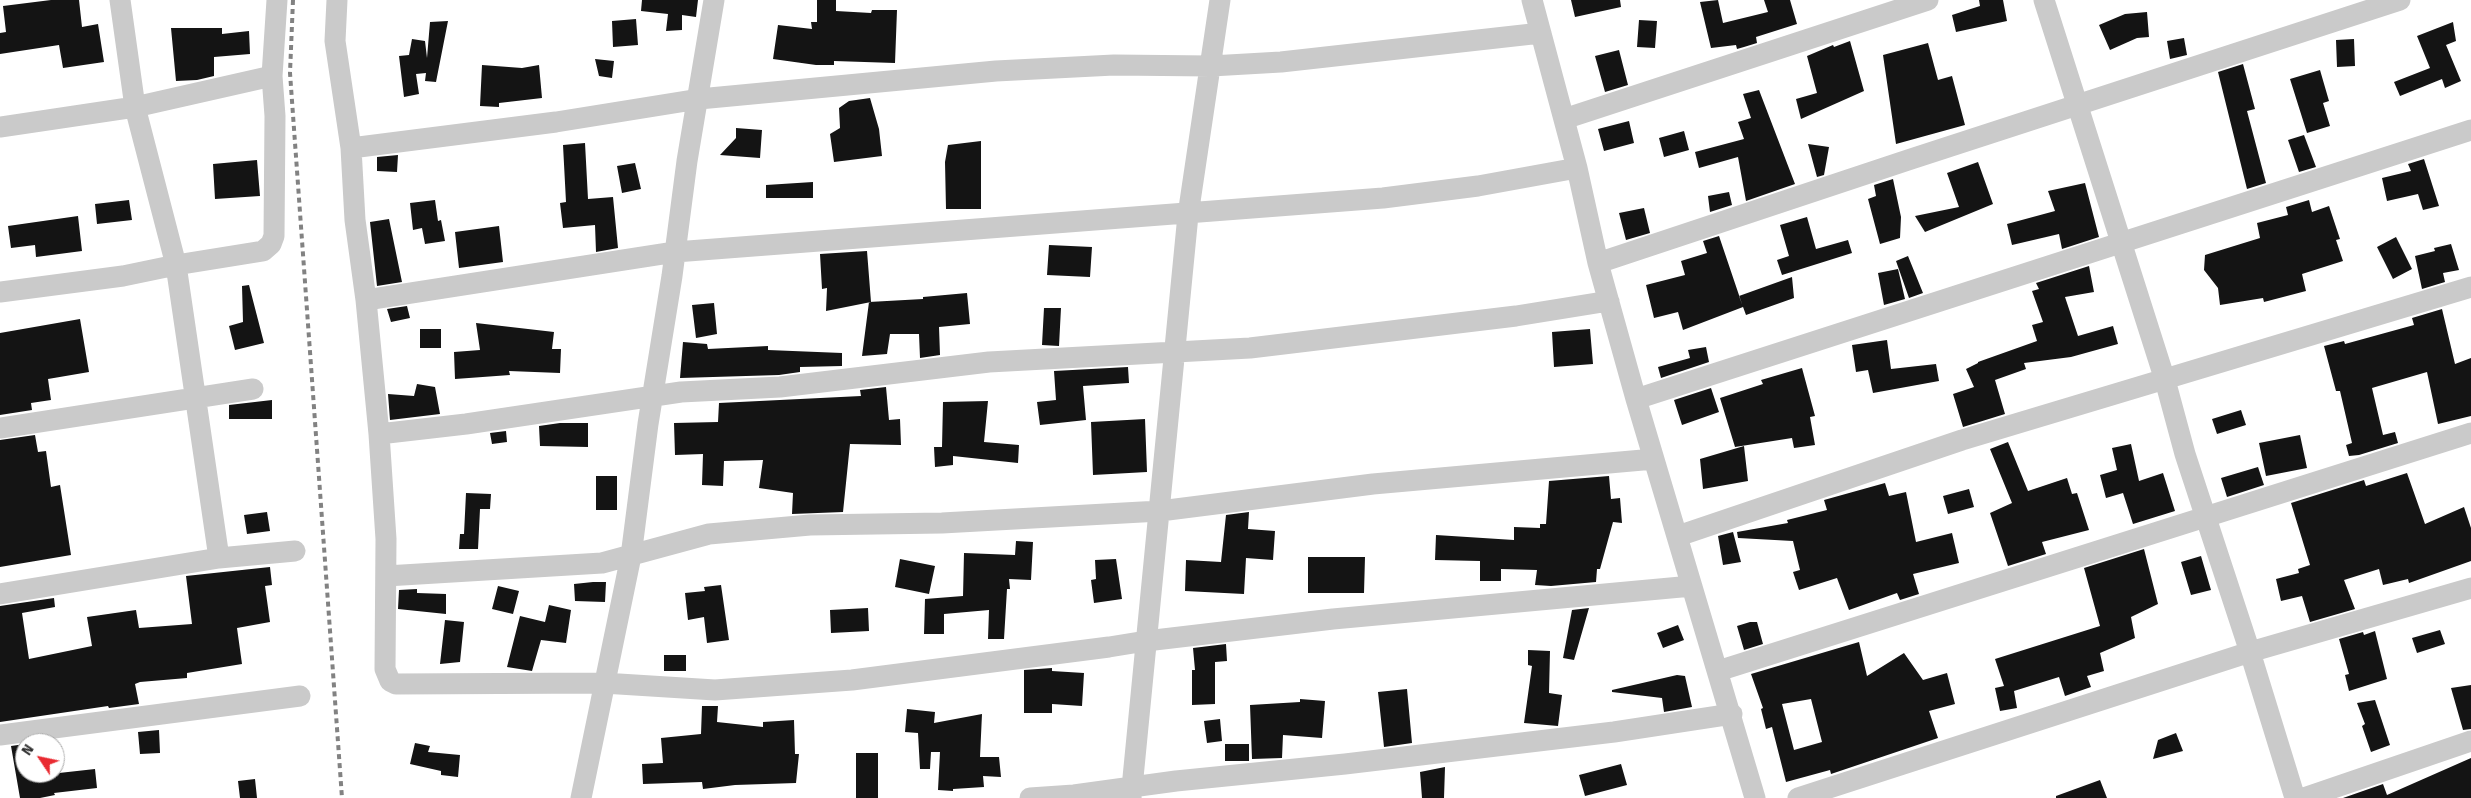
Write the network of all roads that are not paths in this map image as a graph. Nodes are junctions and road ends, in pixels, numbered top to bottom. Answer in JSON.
{"nodes":[{"id":1,"x":120,"y":0,"type":"edge"},
{"id":2,"x":278,"y":0,"type":"edge"},
{"id":3,"x":337,"y":0,"type":"edge"},
{"id":4,"x":714,"y":0,"type":"edge"},
{"id":5,"x":1220,"y":0,"type":"edge"},
{"id":6,"x":1532,"y":0,"type":"edge"},
{"id":7,"x":1928,"y":0,"type":"edge"},
{"id":8,"x":2044,"y":0,"type":"edge"},
{"id":9,"x":2400,"y":0,"type":"edge"},
{"id":10,"x":1541,"y":34,"type":"junction"},
{"id":11,"x":1211,"y":66,"type":"junction"},
{"id":12,"x":272,"y":76,"type":"junction"},
{"id":13,"x":699,"y":98,"type":"junction"},
{"id":14,"x":2079,"y":105,"type":"junction"},
{"id":15,"x":135,"y":106,"type":"junction"},
{"id":16,"x":1564,"y":119,"type":"junction"},
{"id":17,"x":0,"y":127,"type":"edge"},
{"id":18,"x":2471,"y":130,"type":"edge"},
{"id":19,"x":351,"y":148,"type":"junction"},
{"id":20,"x":1577,"y":168,"type":"junction"},
{"id":21,"x":1188,"y":215,"type":"junction"},
{"id":22,"x":2122,"y":242,"type":"junction"},
{"id":23,"x":675,"y":252,"type":"junction"},
{"id":24,"x":1598,"y":263,"type":"junction"},
{"id":25,"x":176,"y":265,"type":"junction"},
{"id":26,"x":2471,"y":287,"type":"edge"},
{"id":27,"x":0,"y":292,"type":"edge"},
{"id":28,"x":366,"y":300,"type":"junction"},
{"id":29,"x":1609,"y":301,"type":"junction"},
{"id":30,"x":1174,"y":352,"type":"junction"},
{"id":31,"x":2165,"y":380,"type":"junction"},
{"id":32,"x":253,"y":389,"type":"dead end"},
{"id":33,"x":654,"y":395,"type":"junction"},
{"id":34,"x":196,"y":397,"type":"junction"},
{"id":35,"x":1636,"y":399,"type":"junction"},
{"id":36,"x":0,"y":428,"type":"edge"},
{"id":37,"x":2471,"y":433,"type":"edge"},
{"id":38,"x":379,"y":434,"type":"junction"},
{"id":39,"x":1654,"y":459,"type":"junction"},
{"id":40,"x":1160,"y":511,"type":"junction"},
{"id":41,"x":2206,"y":516,"type":"junction"},
{"id":42,"x":1678,"y":536,"type":"junction"},
{"id":43,"x":294,"y":551,"type":"dead end"},
{"id":44,"x":631,"y":556,"type":"junction"},
{"id":45,"x":219,"y":558,"type":"junction"},
{"id":46,"x":386,"y":576,"type":"junction"},
{"id":47,"x":1692,"y":586,"type":"junction"},
{"id":48,"x":2471,"y":588,"type":"edge"},
{"id":49,"x":0,"y":594,"type":"edge"},
{"id":50,"x":1146,"y":641,"type":"junction"},
{"id":51,"x":2250,"y":652,"type":"junction"},
{"id":52,"x":1718,"y":671,"type":"junction"},
{"id":53,"x":603,"y":683,"type":"junction"},
{"id":54,"x":300,"y":696,"type":"dead end"},
{"id":55,"x":1732,"y":714,"type":"junction"},
{"id":56,"x":0,"y":735,"type":"edge"},
{"id":57,"x":2471,"y":741,"type":"edge"},
{"id":58,"x":1131,"y":793,"type":"edge"},
{"id":59,"x":581,"y":798,"type":"edge"},
{"id":60,"x":1030,"y":798,"type":"edge"},
{"id":61,"x":1756,"y":798,"type":"edge"},
{"id":62,"x":1798,"y":798,"type":"edge"},
{"id":63,"x":2295,"y":798,"type":"edge"},
{"id":64,"x":2304,"y":798,"type":"edge"}],
"edges":[{"from":1,"to":15,"type":"street"},
{"from":2,"to":12,"type":"street"},
{"from":3,"to":19,"type":"street"},
{"from":4,"to":13,"type":"street"},
{"from":5,"to":11,"type":"street"},
{"from":6,"to":10,"type":"street"},
{"from":7,"to":16,"type":"street"},
{"from":8,"to":14,"type":"street"},
{"from":9,"to":14,"type":"street"},
{"from":10,"to":11,"type":"street"},
{"from":10,"to":16,"type":"street"},
{"from":11,"to":13,"type":"street"},
{"from":11,"to":21,"type":"street"},
{"from":12,"to":15,"type":"street"},
{"from":12,"to":25,"type":"street"},
{"from":13,"to":19,"type":"street"},
{"from":13,"to":23,"type":"street"},
{"from":14,"to":22,"type":"street"},
{"from":14,"to":24,"type":"street"},
{"from":15,"to":17,"type":"street"},
{"from":15,"to":25,"type":"street"},
{"from":16,"to":20,"type":"street"},
{"from":18,"to":22,"type":"street"},
{"from":19,"to":28,"type":"street"},
{"from":20,"to":21,"type":"street"},
{"from":20,"to":24,"type":"street"},
{"from":21,"to":23,"type":"street"},
{"from":21,"to":30,"type":"street"},
{"from":22,"to":31,"type":"street"},
{"from":22,"to":35,"type":"street"},
{"from":23,"to":28,"type":"street"},
{"from":23,"to":33,"type":"street"},
{"from":24,"to":29,"type":"street"},
{"from":25,"to":27,"type":"street"},
{"from":25,"to":34,"type":"street"},
{"from":26,"to":31,"type":"street"},
{"from":28,"to":38,"type":"street"},
{"from":29,"to":30,"type":"street"},
{"from":29,"to":35,"type":"street"},
{"from":30,"to":33,"type":"street"},
{"from":30,"to":40,"type":"street"},
{"from":31,"to":41,"type":"street"},
{"from":31,"to":42,"type":"street"},
{"from":32,"to":34,"type":"street"},
{"from":33,"to":38,"type":"street"},
{"from":33,"to":44,"type":"street"},
{"from":34,"to":36,"type":"street"},
{"from":34,"to":45,"type":"street"},
{"from":35,"to":39,"type":"street"},
{"from":37,"to":41,"type":"street"},
{"from":38,"to":46,"type":"street"},
{"from":39,"to":40,"type":"street"},
{"from":39,"to":42,"type":"street"},
{"from":40,"to":44,"type":"street"},
{"from":40,"to":50,"type":"street"},
{"from":41,"to":51,"type":"street"},
{"from":41,"to":52,"type":"street"},
{"from":42,"to":47,"type":"street"},
{"from":43,"to":45,"type":"street"},
{"from":44,"to":46,"type":"street"},
{"from":44,"to":53,"type":"street"},
{"from":45,"to":49,"type":"street"},
{"from":46,"to":53,"type":"street"},
{"from":47,"to":50,"type":"street"},
{"from":47,"to":52,"type":"street"},
{"from":48,"to":51,"type":"street"},
{"from":50,"to":53,"type":"street"},
{"from":50,"to":58,"type":"street"},
{"from":51,"to":62,"type":"street"},
{"from":51,"to":63,"type":"street"},
{"from":52,"to":55,"type":"street"},
{"from":53,"to":59,"type":"street"},
{"from":54,"to":56,"type":"street"},
{"from":55,"to":58,"type":"street"},
{"from":55,"to":61,"type":"street"},
{"from":57,"to":64,"type":"street"},
{"from":58,"to":60,"type":"street"}]}
